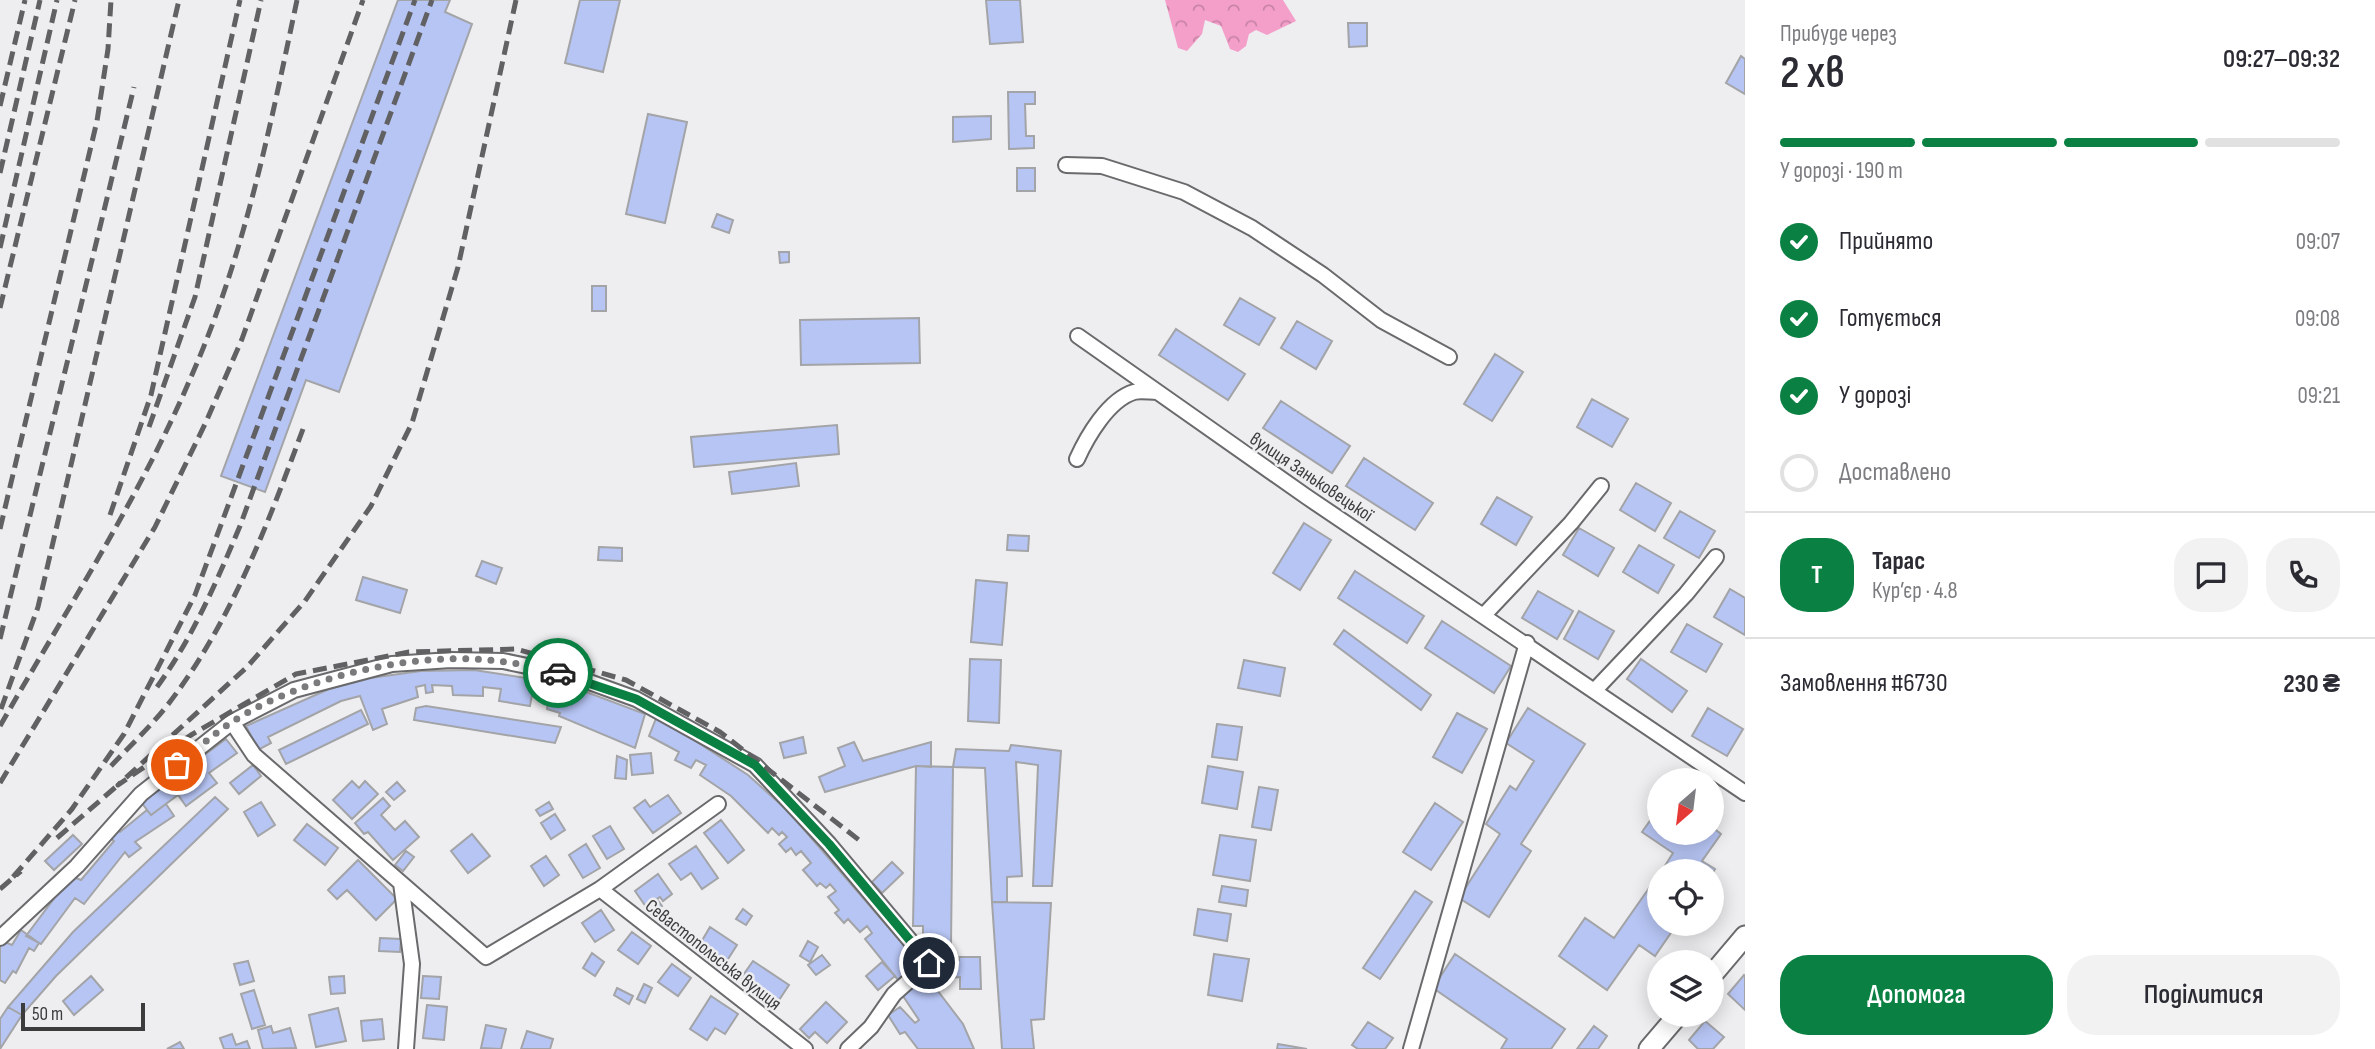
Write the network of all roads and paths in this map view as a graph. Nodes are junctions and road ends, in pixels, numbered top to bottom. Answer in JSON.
{"nodes":[{"id":1,"x":1066,"y":165,"type":"dead end"},
{"id":2,"x":1078,"y":336,"type":"dead end"},
{"id":3,"x":1449,"y":357,"type":"dead end"},
{"id":4,"x":1158,"y":392,"type":"junction"},
{"id":5,"x":1077,"y":459,"type":"dead end"},
{"id":6,"x":1601,"y":486,"type":"dead end"},
{"id":7,"x":1716,"y":557,"type":"dead end"},
{"id":8,"x":1484,"y":615,"type":"junction"},
{"id":9,"x":1527,"y":643,"type":"junction"},
{"id":10,"x":1595,"y":690,"type":"junction"},
{"id":11,"x":232,"y":722,"type":"junction"},
{"id":12,"x":1745,"y":793,"type":"edge"},
{"id":13,"x":718,"y":804,"type":"dead end"},
{"id":14,"x":401,"y":883,"type":"junction"},
{"id":15,"x":600,"y":889,"type":"junction"},
{"id":16,"x":1745,"y":936,"type":"edge"},
{"id":17,"x":0,"y":937,"type":"edge"},
{"id":18,"x":1724,"y":961,"type":"edge"},
{"id":19,"x":1668,"y":1027,"type":"edge"},
{"id":20,"x":406,"y":1049,"type":"edge"},
{"id":21,"x":805,"y":1049,"type":"edge"},
{"id":22,"x":848,"y":1049,"type":"edge"},
{"id":23,"x":1411,"y":1049,"type":"edge"},
{"id":24,"x":1649,"y":1049,"type":"edge"}],
"edges":[{"from":1,"to":3,"type":"street"},
{"from":2,"to":4,"type":"street","name":"вулиця Заньковецької"},
{"from":4,"to":5,"type":"street"},
{"from":4,"to":8,"type":"street","name":"вулиця Заньковецької"},
{"from":6,"to":8,"type":"street"},
{"from":7,"to":10,"type":"street"},
{"from":8,"to":9,"type":"street","name":"вулиця Заньковецької"},
{"from":9,"to":10,"type":"street","name":"вулиця Заньковецької"},
{"from":9,"to":23,"type":"street"},
{"from":10,"to":12,"type":"street","name":"вулиця Заньковецької"},
{"from":11,"to":14,"type":"street"},
{"from":11,"to":17,"type":"street"},
{"from":11,"to":22,"type":"street"},
{"from":13,"to":15,"type":"street"},
{"from":14,"to":15,"type":"street"},
{"from":14,"to":20,"type":"street"},
{"from":15,"to":21,"type":"street","name":"Севастопольська вулиця"},
{"from":16,"to":18,"type":"street"},
{"from":19,"to":24,"type":"street"}]}
